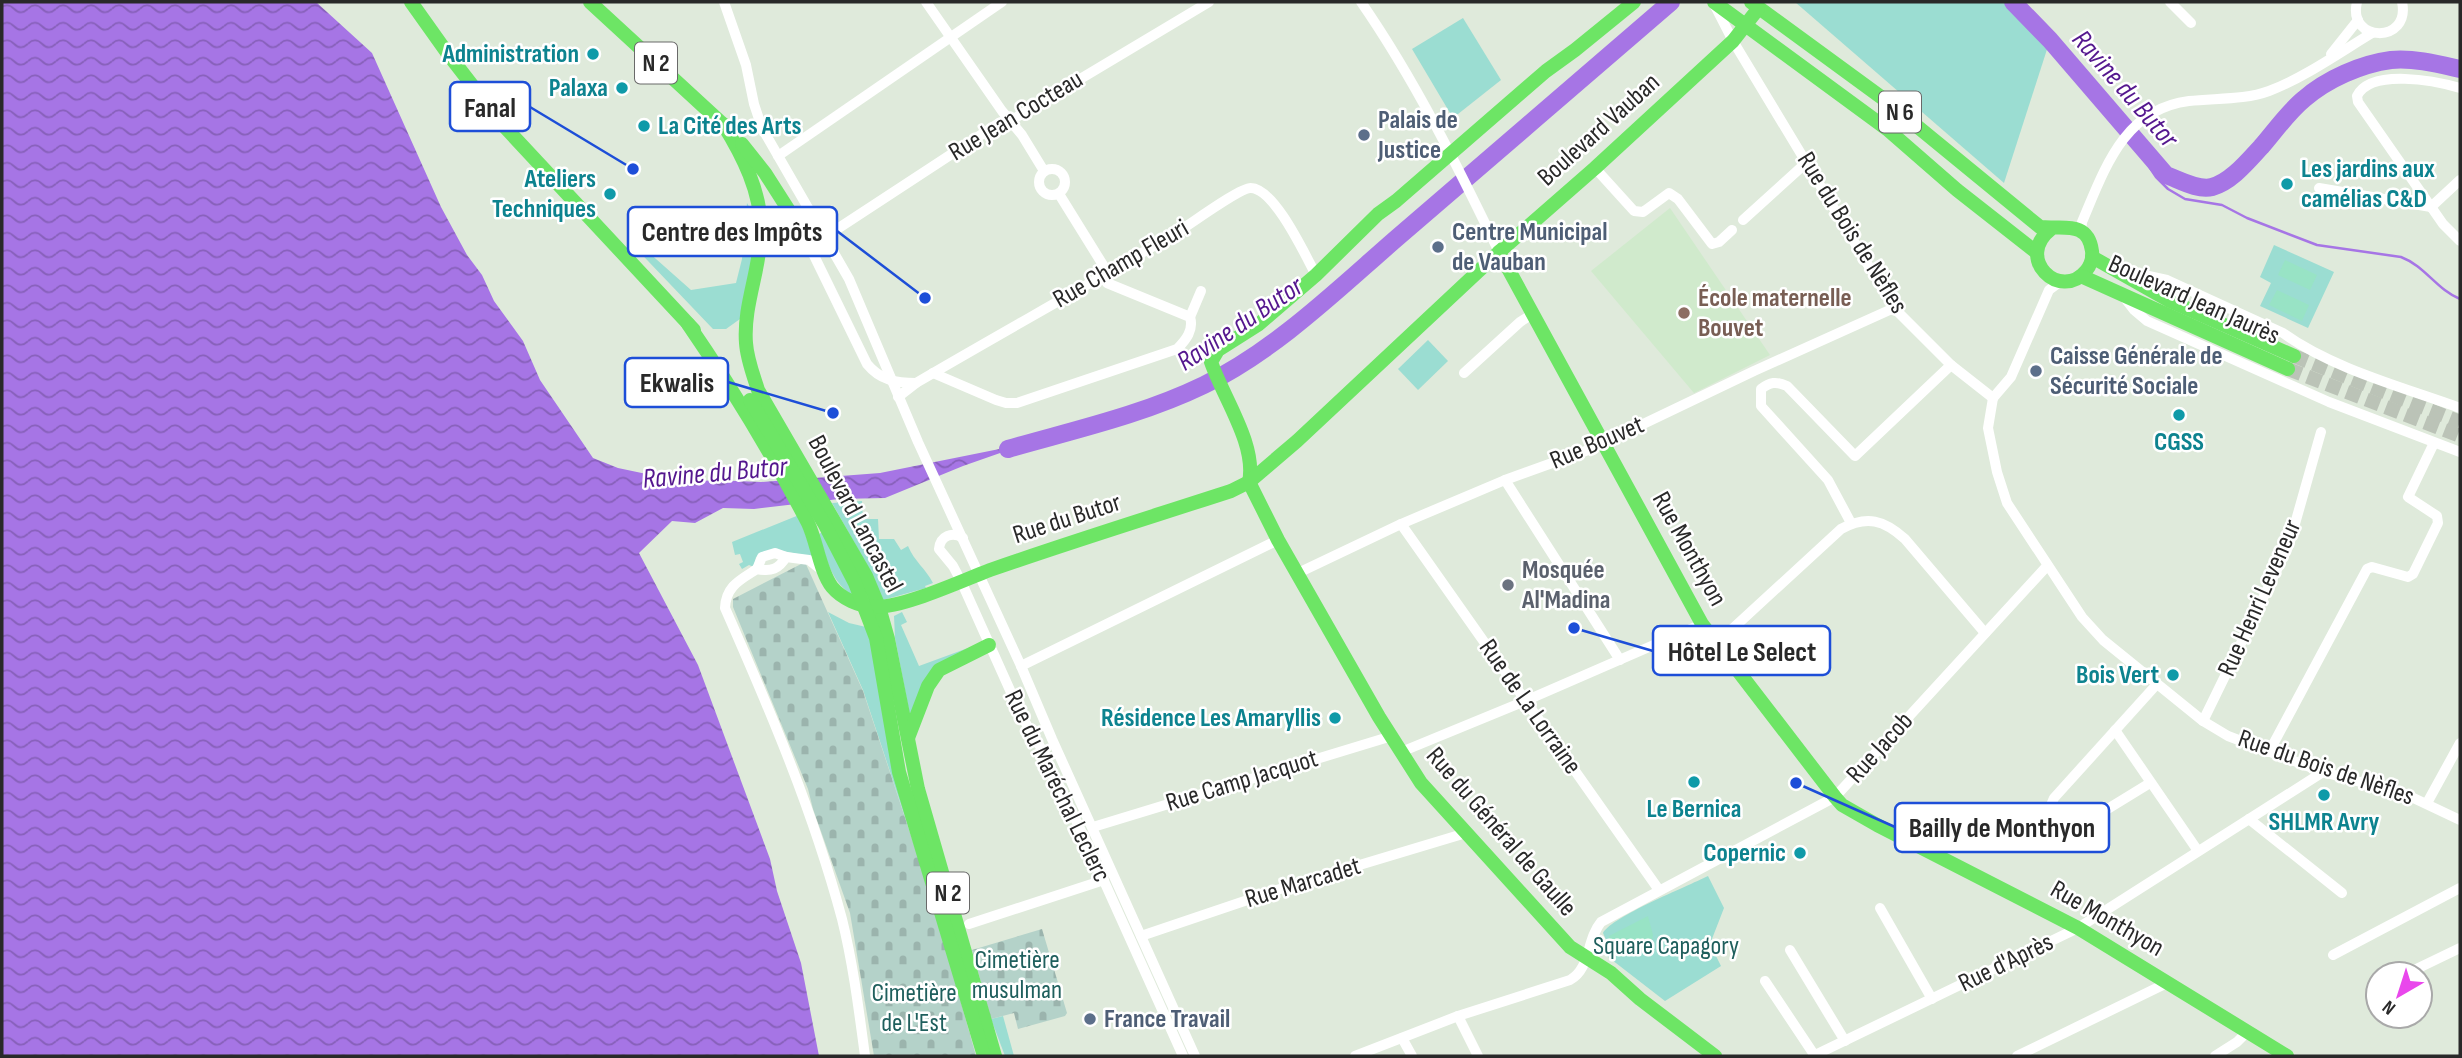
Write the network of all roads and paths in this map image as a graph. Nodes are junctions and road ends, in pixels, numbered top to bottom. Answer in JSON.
{"nodes":[{"id":1,"x":411,"y":2,"type":"edge"},
{"id":2,"x":723,"y":2,"type":"edge"},
{"id":3,"x":926,"y":2,"type":"edge"},
{"id":4,"x":1002,"y":2,"type":"edge"},
{"id":5,"x":1209,"y":2,"type":"edge"},
{"id":6,"x":1361,"y":2,"type":"edge"},
{"id":7,"x":1634,"y":2,"type":"edge"},
{"id":8,"x":1713,"y":2,"type":"edge"},
{"id":9,"x":2170,"y":2,"type":"edge"},
{"id":10,"x":2357,"y":2,"type":"edge"},
{"id":11,"x":595,"y":3,"type":"edge"},
{"id":12,"x":2404,"y":3,"type":"edge"},
{"id":13,"x":1755,"y":5,"type":"edge"},
{"id":14,"x":2358,"y":20,"type":"junction"},
{"id":15,"x":2191,"y":23,"type":"dead end"},
{"id":16,"x":1745,"y":25,"type":"junction"},
{"id":17,"x":2372,"y":33,"type":"junction"},
{"id":18,"x":952,"y":37,"type":"junction"},
{"id":19,"x":1733,"y":41,"type":"junction"},
{"id":20,"x":2327,"y":59,"type":"junction"},
{"id":21,"x":2460,"y":88,"type":"edge"},
{"id":22,"x":1010,"y":121,"type":"junction"},
{"id":23,"x":723,"y":124,"type":"junction"},
{"id":24,"x":778,"y":156,"type":"junction"},
{"id":25,"x":1452,"y":158,"type":"junction"},
{"id":26,"x":1807,"y":162,"type":"junction"},
{"id":27,"x":1595,"y":168,"type":"junction"},
{"id":28,"x":1044,"y":171,"type":"junction"},
{"id":29,"x":2460,"y":180,"type":"edge"},
{"id":30,"x":2319,"y":188,"type":"dead end"},
{"id":31,"x":1059,"y":194,"type":"junction"},
{"id":32,"x":2431,"y":207,"type":"junction"},
{"id":33,"x":1743,"y":220,"type":"dead end"},
{"id":34,"x":2079,"y":227,"type":"junction"},
{"id":35,"x":2051,"y":229,"type":"junction"},
{"id":36,"x":1732,"y":230,"type":"dead end"},
{"id":37,"x":802,"y":231,"type":"joint"},
{"id":38,"x":825,"y":237,"type":"junction"},
{"id":39,"x":2460,"y":241,"type":"edge"},
{"id":40,"x":1303,"y":251,"type":"junction"},
{"id":41,"x":1499,"y":252,"type":"junction"},
{"id":42,"x":2036,"y":252,"type":"junction"},
{"id":43,"x":2092,"y":257,"type":"junction"},
{"id":44,"x":1327,"y":265,"type":"junction"},
{"id":45,"x":2041,"y":269,"type":"junction"},
{"id":46,"x":1105,"y":275,"type":"junction"},
{"id":47,"x":1316,"y":275,"type":"junction"},
{"id":48,"x":2081,"y":276,"type":"junction"},
{"id":49,"x":2062,"y":281,"type":"junction"},
{"id":50,"x":2049,"y":290,"type":"junction"},
{"id":51,"x":1201,"y":291,"type":"dead end"},
{"id":52,"x":2124,"y":297,"type":"junction"},
{"id":53,"x":1894,"y":308,"type":"junction"},
{"id":54,"x":1534,"y":313,"type":"junction"},
{"id":55,"x":1189,"y":317,"type":"junction"},
{"id":56,"x":1951,"y":365,"type":"junction"},
{"id":57,"x":933,"y":373,"type":"junction"},
{"id":58,"x":1464,"y":373,"type":"dead end"},
{"id":59,"x":892,"y":381,"type":"junction"},
{"id":60,"x":916,"y":383,"type":"junction"},
{"id":61,"x":898,"y":397,"type":"junction"},
{"id":62,"x":1993,"y":398,"type":"junction"},
{"id":63,"x":2460,"y":408,"type":"edge"},
{"id":64,"x":2321,"y":432,"type":"dead end"},
{"id":65,"x":772,"y":435,"type":"junction"},
{"id":66,"x":1244,"y":438,"type":"junction"},
{"id":67,"x":1604,"y":443,"type":"junction"},
{"id":68,"x":2434,"y":443,"type":"junction"},
{"id":69,"x":2460,"y":452,"type":"edge"},
{"id":70,"x":1279,"y":456,"type":"junction"},
{"id":71,"x":1505,"y":480,"type":"junction"},
{"id":72,"x":1249,"y":482,"type":"junction"},
{"id":73,"x":1851,"y":523,"type":"junction"},
{"id":74,"x":1401,"y":524,"type":"junction"},
{"id":75,"x":963,"y":538,"type":"junction"},
{"id":76,"x":1278,"y":540,"type":"junction"},
{"id":77,"x":2047,"y":566,"type":"junction"},
{"id":78,"x":1298,"y":573,"type":"junction"},
{"id":79,"x":826,"y":574,"type":"junction"},
{"id":80,"x":978,"y":575,"type":"junction"},
{"id":81,"x":861,"y":579,"type":"junction"},
{"id":82,"x":961,"y":581,"type":"junction"},
{"id":83,"x":1702,"y":624,"type":"junction"},
{"id":84,"x":1004,"y":631,"type":"junction"},
{"id":85,"x":1985,"y":633,"type":"junction"},
{"id":86,"x":882,"y":638,"type":"junction"},
{"id":87,"x":1717,"y":643,"type":"junction"},
{"id":88,"x":989,"y":645,"type":"junction"},
{"id":89,"x":1620,"y":660,"type":"junction"},
{"id":90,"x":1021,"y":666,"type":"junction"},
{"id":91,"x":2157,"y":684,"type":"junction"},
{"id":92,"x":1525,"y":701,"type":"junction"},
{"id":93,"x":2203,"y":721,"type":"junction"},
{"id":94,"x":2115,"y":730,"type":"junction"},
{"id":95,"x":1392,"y":736,"type":"junction"},
{"id":96,"x":908,"y":739,"type":"junction"},
{"id":97,"x":2460,"y":743,"type":"edge"},
{"id":98,"x":1401,"y":752,"type":"junction"},
{"id":99,"x":2269,"y":752,"type":"junction"},
{"id":100,"x":2300,"y":764,"type":"junction"},
{"id":101,"x":2323,"y":772,"type":"junction"},
{"id":102,"x":2150,"y":783,"type":"junction"},
{"id":103,"x":2298,"y":788,"type":"junction"},
{"id":104,"x":1835,"y":797,"type":"junction"},
{"id":105,"x":2427,"y":803,"type":"junction"},
{"id":106,"x":2249,"y":819,"type":"junction"},
{"id":107,"x":2460,"y":820,"type":"edge"},
{"id":108,"x":1093,"y":827,"type":"junction"},
{"id":109,"x":1466,"y":833,"type":"junction"},
{"id":110,"x":2198,"y":851,"type":"junction"},
{"id":111,"x":1104,"y":880,"type":"junction"},
{"id":112,"x":2460,"y":888,"type":"edge"},
{"id":113,"x":1659,"y":890,"type":"junction"},
{"id":114,"x":2342,"y":893,"type":"dead end"},
{"id":115,"x":1880,"y":908,"type":"dead end"},
{"id":116,"x":969,"y":924,"type":"dead end"},
{"id":117,"x":2078,"y":928,"type":"junction"},
{"id":118,"x":1140,"y":936,"type":"junction"},
{"id":119,"x":2460,"y":948,"type":"edge"},
{"id":120,"x":1790,"y":950,"type":"dead end"},
{"id":121,"x":2333,"y":955,"type":"dead end"},
{"id":122,"x":1586,"y":959,"type":"junction"},
{"id":123,"x":2434,"y":961,"type":"edge"},
{"id":124,"x":1765,"y":981,"type":"dead end"},
{"id":125,"x":2167,"y":983,"type":"junction"},
{"id":126,"x":1932,"y":999,"type":"junction"},
{"id":127,"x":1458,"y":1016,"type":"junction"},
{"id":128,"x":2246,"y":1033,"type":"junction"},
{"id":129,"x":1402,"y":1038,"type":"junction"},
{"id":130,"x":1845,"y":1041,"type":"junction"},
{"id":131,"x":865,"y":1056,"type":"edge"},
{"id":132,"x":984,"y":1056,"type":"edge"},
{"id":133,"x":995,"y":1056,"type":"edge"},
{"id":134,"x":1183,"y":1056,"type":"edge"},
{"id":135,"x":1195,"y":1056,"type":"edge"},
{"id":136,"x":1355,"y":1056,"type":"edge"},
{"id":137,"x":1412,"y":1056,"type":"edge"},
{"id":138,"x":1478,"y":1056,"type":"edge"},
{"id":139,"x":1714,"y":1056,"type":"edge"},
{"id":140,"x":1814,"y":1056,"type":"edge"},
{"id":141,"x":2017,"y":1056,"type":"edge"},
{"id":142,"x":2215,"y":1056,"type":"edge"},
{"id":143,"x":2287,"y":1056,"type":"edge"}],
"edges":[{"from":1,"to":65,"type":"main road"},
{"from":2,"to":24,"type":"street","name":"Rue du Maréchal Leclerc"},
{"from":3,"to":18,"type":"street"},
{"from":4,"to":18,"type":"street"},
{"from":5,"to":22,"type":"street","name":"Rue Jean Cocteau"},
{"from":6,"to":25,"type":"street"},
{"from":7,"to":25,"type":"main road"},
{"from":8,"to":16,"type":"main road","number":"N 6"},
{"from":8,"to":19,"type":"street","name":"Rue du Bois de Nèfles"},
{"from":9,"to":15,"type":"street"},
{"from":10,"to":14,"type":"street"},
{"from":11,"to":23,"type":"main road","number":"N 2"},
{"from":12,"to":17,"type":"street"},
{"from":13,"to":16,"type":"main road","name":"Boulevard Vauban"},
{"from":13,"to":35,"type":"main road","number":"N 6"},
{"from":14,"to":17,"type":"street"},
{"from":14,"to":20,"type":"street"},
{"from":16,"to":19,"type":"main road","name":"Boulevard Vauban"},
{"from":16,"to":42,"type":"main road","number":"N 6"},
{"from":17,"to":20,"type":"street"},
{"from":18,"to":22,"type":"street"},
{"from":18,"to":24,"type":"street"},
{"from":19,"to":26,"type":"street","name":"Rue du Bois de Nèfles"},
{"from":19,"to":27,"type":"main road","name":"Boulevard Vauban"},
{"from":20,"to":34,"type":"street"},
{"from":21,"to":32,"type":"street"},
{"from":22,"to":28,"type":"street"},
{"from":22,"to":38,"type":"street","name":"Rue Jean Cocteau"},
{"from":23,"to":37,"type":"main road"},
{"from":23,"to":65,"type":"main road","name":"Boulevard Lancastel","number":"N 2"},
{"from":24,"to":38,"type":"street","name":"Rue du Maréchal Leclerc"},
{"from":25,"to":41,"type":"street"},
{"from":25,"to":44,"type":"main road"},
{"from":26,"to":33,"type":"street"},
{"from":26,"to":53,"type":"street","name":"Rue du Bois de Nèfles"},
{"from":27,"to":36,"type":"street"},
{"from":27,"to":41,"type":"main road","name":"Boulevard Vauban"},
{"from":28,"to":31,"type":"street"},
{"from":28,"to":31,"type":"street"},
{"from":29,"to":32,"type":"street"},
{"from":30,"to":32,"type":"street"},
{"from":31,"to":46,"type":"street"},
{"from":32,"to":39,"type":"street"},
{"from":34,"to":35,"type":"main road"},
{"from":34,"to":43,"type":"main road","name":"Boulevard Jean Jaurès"},
{"from":35,"to":42,"type":"main road"},
{"from":37,"to":59,"type":"street"},
{"from":38,"to":59,"type":"street","name":"Rue du Maréchal Leclerc"},
{"from":40,"to":44,"type":"street"},
{"from":40,"to":46,"type":"street","name":"Rue Champ Fleuri"},
{"from":40,"to":47,"type":"street","name":"Rue Champ Fleuri"},
{"from":41,"to":54,"type":"main road","name":"Rue Monthyon"},
{"from":41,"to":70,"type":"main road","name":"Boulevard Vauban"},
{"from":42,"to":45,"type":"main road"},
{"from":43,"to":48,"type":"main road","name":"Boulevard Jean Jaurès"},
{"from":43,"to":52,"type":"main road","name":"Boulevard Jean Jaurès"},
{"from":43,"to":63,"type":"street"},
{"from":44,"to":47,"type":"main road"},
{"from":45,"to":49,"type":"main road"},
{"from":45,"to":50,"type":"street"},
{"from":46,"to":55,"type":"street"},
{"from":46,"to":57,"type":"street","name":"Rue Champ Fleuri"},
{"from":47,"to":66,"type":"main road","name":"Rue du Général de Gaulle"},
{"from":48,"to":49,"type":"main road","name":"Boulevard Jean Jaurès"},
{"from":48,"to":52,"type":"main road","name":"Boulevard Jean Jaurès"},
{"from":49,"to":50,"type":"street"},
{"from":50,"to":62,"type":"street"},
{"from":51,"to":55,"type":"street"},
{"from":52,"to":68,"type":"street"},
{"from":53,"to":56,"type":"street","name":"Rue du Bois de Nèfles"},
{"from":53,"to":67,"type":"street","name":"Rue Bouvet"},
{"from":54,"to":58,"type":"street"},
{"from":54,"to":67,"type":"main road","name":"Rue Monthyon"},
{"from":55,"to":57,"type":"street"},
{"from":56,"to":62,"type":"street","name":"Rue du Bois de Nèfles"},
{"from":56,"to":73,"type":"street"},
{"from":57,"to":60,"type":"street","name":"Rue Champ Fleuri"},
{"from":59,"to":60,"type":"street"},
{"from":59,"to":61,"type":"street","name":"Rue du Maréchal Leclerc"},
{"from":60,"to":61,"type":"street","name":"Rue Champ Fleuri"},
{"from":61,"to":75,"type":"street","name":"Rue du Maréchal Leclerc"},
{"from":62,"to":77,"type":"street","name":"Rue du Bois de Nèfles"},
{"from":64,"to":93,"type":"street","name":"Rue Henri Leveneur"},
{"from":65,"to":79,"type":"main road"},
{"from":65,"to":81,"type":"main road","name":"Boulevard Lancastel","number":"N 2"},
{"from":65,"to":81,"type":"main road","name":"Boulevard Lancastel","number":"N 2"},
{"from":66,"to":70,"type":"main road"},
{"from":66,"to":72,"type":"main road","name":"Rue du Général de Gaulle"},
{"from":67,"to":71,"type":"street","name":"Rue Bouvet"},
{"from":67,"to":83,"type":"main road","name":"Rue Monthyon"},
{"from":68,"to":69,"type":"street"},
{"from":68,"to":99,"type":"street"},
{"from":70,"to":72,"type":"main road","name":"Boulevard Vauban"},
{"from":71,"to":74,"type":"street","name":"Rue Bouvet"},
{"from":71,"to":89,"type":"street"},
{"from":72,"to":76,"type":"main road","name":"Rue du Général de Gaulle"},
{"from":72,"to":80,"type":"main road","name":"Rue du Butor"},
{"from":73,"to":85,"type":"street"},
{"from":73,"to":87,"type":"street"},
{"from":74,"to":78,"type":"street","name":"Rue Bouvet"},
{"from":74,"to":92,"type":"street","name":"Rue de La Lorraine"},
{"from":75,"to":80,"type":"street","name":"Rue du Maréchal Leclerc"},
{"from":75,"to":82,"type":"street","name":"Rue du Maréchal Leclerc"},
{"from":76,"to":78,"type":"main road","name":"Rue du Général de Gaulle"},
{"from":76,"to":90,"type":"street"},
{"from":77,"to":85,"type":"street","name":"Rue Jacob"},
{"from":77,"to":91,"type":"street","name":"Rue du Bois de Nèfles"},
{"from":78,"to":95,"type":"main road","name":"Rue du Général de Gaulle"},
{"from":79,"to":82,"type":"main road","name":"Rue du Butor"},
{"from":79,"to":131,"type":"street"},
{"from":80,"to":82,"type":"main road","name":"Rue du Butor"},
{"from":80,"to":84,"type":"street","name":"Rue du Maréchal Leclerc"},
{"from":81,"to":86,"type":"main road","name":"Boulevard Lancastel","number":"N 2"},
{"from":82,"to":88,"type":"street","name":"Rue du Maréchal Leclerc"},
{"from":83,"to":87,"type":"main road","name":"Rue Monthyon"},
{"from":83,"to":89,"type":"street"},
{"from":84,"to":88,"type":"street"},
{"from":84,"to":90,"type":"street","name":"Rue du Maréchal Leclerc"},
{"from":85,"to":104,"type":"street","name":"Rue Jacob"},
{"from":86,"to":96,"type":"main road","name":"Boulevard Lancastel","number":"N 2"},
{"from":86,"to":132,"type":"main road","name":"Boulevard Lancastel","number":"N 2"},
{"from":87,"to":104,"type":"main road","name":"Rue Monthyon"},
{"from":88,"to":96,"type":"main road"},
{"from":88,"to":111,"type":"street","name":"Rue du Maréchal Leclerc"},
{"from":89,"to":92,"type":"street"},
{"from":90,"to":108,"type":"street","name":"Rue du Maréchal Leclerc"},
{"from":91,"to":93,"type":"street","name":"Rue du Bois de Nèfles"},
{"from":91,"to":94,"type":"street"},
{"from":92,"to":98,"type":"street"},
{"from":92,"to":113,"type":"street","name":"Rue de La Lorraine"},
{"from":93,"to":99,"type":"street","name":"Rue du Bois de Nèfles"},
{"from":94,"to":102,"type":"street"},
{"from":94,"to":102,"type":"street"},
{"from":95,"to":98,"type":"main road","name":"Rue du Général de Gaulle"},
{"from":95,"to":108,"type":"street","name":"Rue Camp Jacquot"},
{"from":96,"to":133,"type":"main road","name":"Boulevard Lancastel","number":"N 2"},
{"from":97,"to":105,"type":"street"},
{"from":98,"to":109,"type":"main road","name":"Rue du Général de Gaulle"},
{"from":99,"to":100,"type":"street","name":"Rue du Bois de Nèfles"},
{"from":100,"to":101,"type":"street","name":"Rue du Bois de Nèfles"},
{"from":100,"to":103,"type":"street"},
{"from":101,"to":103,"type":"street","name":"Rue d'Après"},
{"from":101,"to":105,"type":"street","name":"Rue du Bois de Nèfles"},
{"from":102,"to":110,"type":"street"},
{"from":103,"to":106,"type":"street","name":"Rue d'Après"},
{"from":104,"to":113,"type":"street","name":"Rue Jacob"},
{"from":104,"to":117,"type":"main road","name":"Rue Monthyon"},
{"from":105,"to":107,"type":"street","name":"Rue du Bois de Nèfles"},
{"from":106,"to":110,"type":"street","name":"Rue d'Après"},
{"from":106,"to":114,"type":"street"},
{"from":108,"to":118,"type":"street","name":"Rue du Maréchal Leclerc"},
{"from":109,"to":118,"type":"street","name":"Rue Marcadet"},
{"from":109,"to":122,"type":"main road","name":"Rue du Général de Gaulle"},
{"from":110,"to":117,"type":"street","name":"Rue d'Après"},
{"from":111,"to":116,"type":"street"},
{"from":111,"to":134,"type":"street","name":"Rue du Maréchal Leclerc"},
{"from":112,"to":121,"type":"street"},
{"from":113,"to":122,"type":"street","name":"Rue Jacob"},
{"from":115,"to":126,"type":"street"},
{"from":117,"to":125,"type":"main road","name":"Rue Monthyon"},
{"from":117,"to":126,"type":"street","name":"Rue d'Après"},
{"from":118,"to":135,"type":"street","name":"Rue du Maréchal Leclerc"},
{"from":119,"to":123,"type":"street"},
{"from":120,"to":130,"type":"street"},
{"from":122,"to":127,"type":"street"},
{"from":122,"to":139,"type":"main road","name":"Rue du Général de Gaulle"},
{"from":124,"to":140,"type":"street"},
{"from":125,"to":128,"type":"main road","name":"Rue Monthyon"},
{"from":125,"to":141,"type":"street"},
{"from":126,"to":130,"type":"street","name":"Rue d'Après"},
{"from":127,"to":129,"type":"street"},
{"from":127,"to":138,"type":"street"},
{"from":128,"to":142,"type":"street"},
{"from":128,"to":143,"type":"main road","name":"Rue Monthyon"},
{"from":129,"to":136,"type":"street"},
{"from":129,"to":137,"type":"street"},
{"from":130,"to":140,"type":"street","name":"Rue d'Après"}]}
